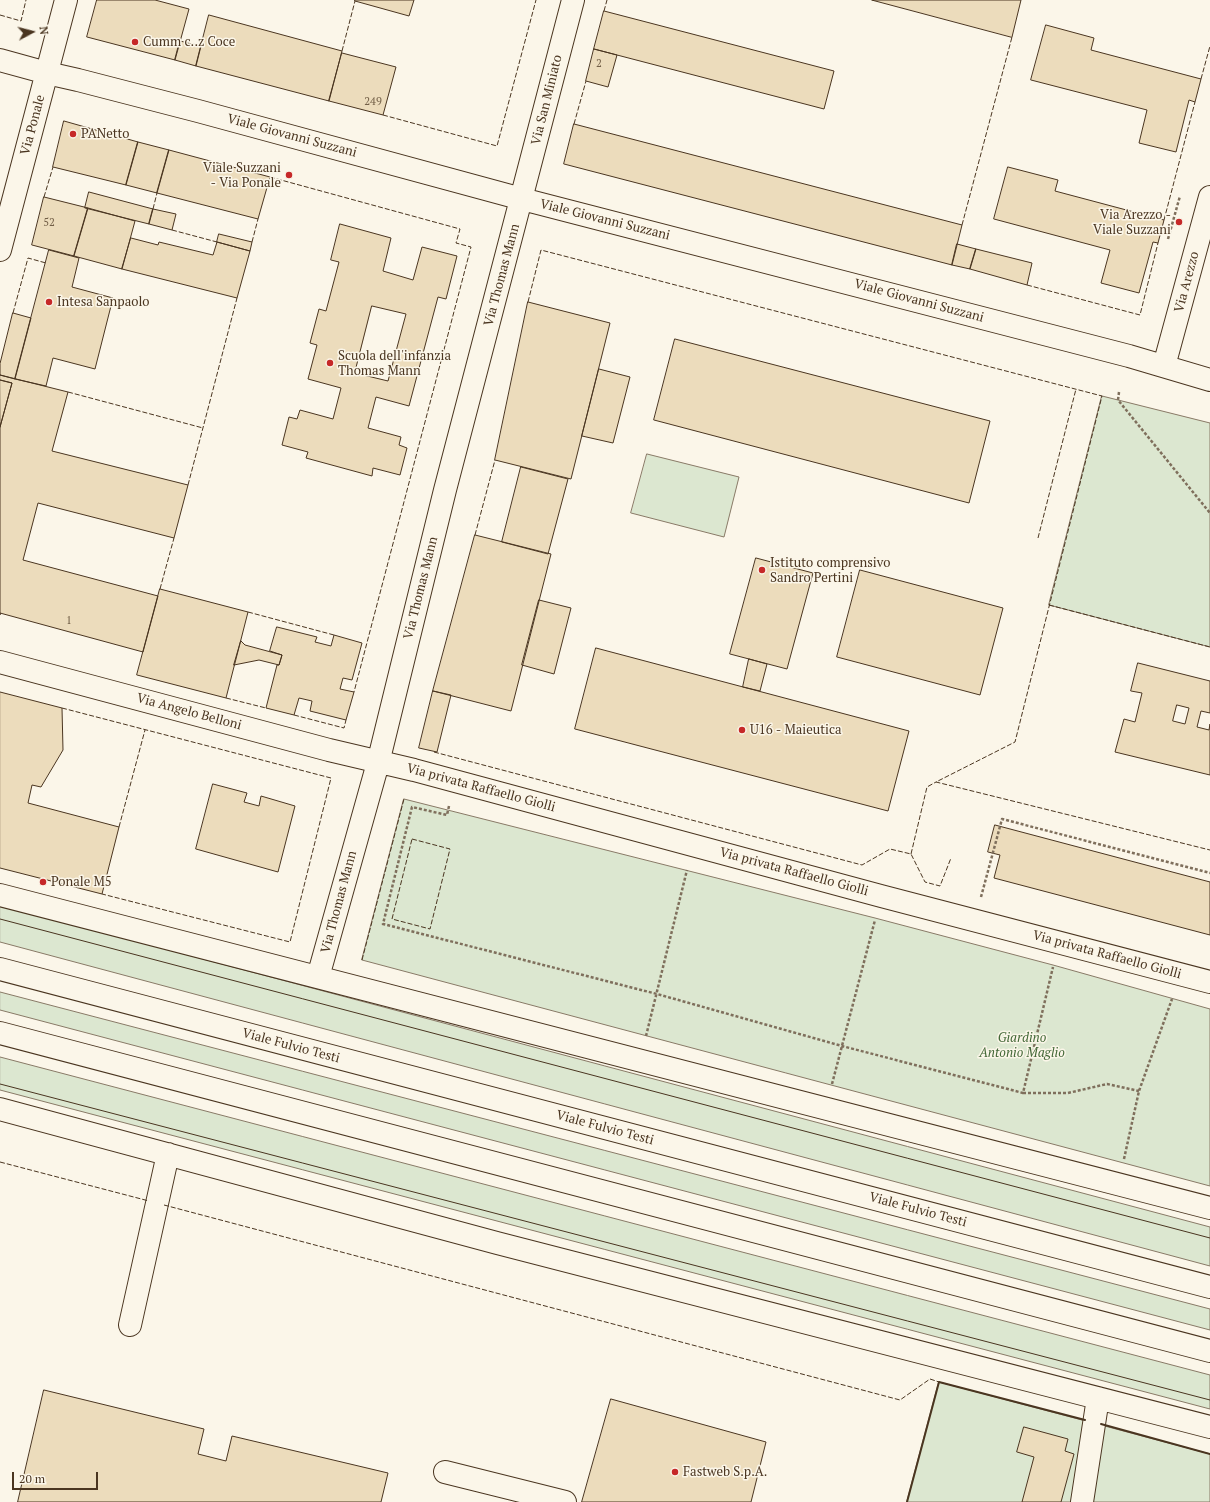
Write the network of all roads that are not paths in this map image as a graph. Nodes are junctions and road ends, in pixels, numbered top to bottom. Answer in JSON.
{"nodes":[{"id":1,"x":66,"y":0,"type":"edge"},
{"id":2,"x":573,"y":0,"type":"edge"},
{"id":3,"x":0,"y":60,"type":"edge"},
{"id":4,"x":46,"y":73,"type":"junction"},
{"id":5,"x":1210,"y":197,"type":"edge"},
{"id":6,"x":522,"y":199,"type":"junction"},
{"id":7,"x":0,"y":250,"type":"edge"},
{"id":8,"x":1164,"y":366,"type":"junction"},
{"id":9,"x":1210,"y":380,"type":"edge"},
{"id":10,"x":0,"y":662,"type":"edge"},
{"id":11,"x":378,"y":762,"type":"junction"},
{"id":12,"x":0,"y":895,"type":"edge"},
{"id":13,"x":0,"y":969,"type":"edge"},
{"id":14,"x":318,"y":977,"type":"junction"},
{"id":15,"x":1210,"y":982,"type":"edge"},
{"id":16,"x":0,"y":1033,"type":"edge"},
{"id":17,"x":0,"y":1109,"type":"edge"},
{"id":18,"x":168,"y":1154,"type":"junction"},
{"id":19,"x":1210,"y":1208,"type":"edge"},
{"id":20,"x":1210,"y":1287,"type":"edge"},
{"id":21,"x":130,"y":1325,"type":"dead end"},
{"id":22,"x":1210,"y":1351,"type":"edge"},
{"id":23,"x":1098,"y":1398,"type":"junction"},
{"id":24,"x":1210,"y":1427,"type":"edge"},
{"id":25,"x":446,"y":1472,"type":"dead end"},
{"id":26,"x":565,"y":1502,"type":"edge"},
{"id":27,"x":1082,"y":1502,"type":"edge"}],
"edges":[{"from":1,"to":4,"type":"street","name":"Via Ponale"},
{"from":2,"to":6,"type":"street","name":"Via San Miniato"},
{"from":3,"to":4,"type":"street","name":"Viale Giovanni Suzzani"},
{"from":4,"to":6,"type":"street","name":"Viale Giovanni Suzzani"},
{"from":4,"to":7,"type":"street","name":"Via Ponale"},
{"from":5,"to":8,"type":"street","name":"Via Arezzo"},
{"from":6,"to":8,"type":"street","name":"Viale Giovanni Suzzani"},
{"from":6,"to":11,"type":"street","name":"Via Thomas Mann"},
{"from":8,"to":9,"type":"street","name":"Viale Giovanni Suzzani"},
{"from":10,"to":11,"type":"street","name":"Via Angelo Belloni"},
{"from":11,"to":14,"type":"street","name":"Via Thomas Mann"},
{"from":11,"to":15,"type":"street","name":"Via privata Raffaello Giolli"},
{"from":12,"to":14,"type":"street"},
{"from":13,"to":20,"type":"street","name":"Viale Fulvio Testi"},
{"from":14,"to":19,"type":"street"},
{"from":16,"to":22,"type":"street"},
{"from":17,"to":18,"type":"street"},
{"from":18,"to":21,"type":"street"},
{"from":18,"to":23,"type":"street"},
{"from":23,"to":24,"type":"street"},
{"from":23,"to":27,"type":"street"},
{"from":25,"to":26,"type":"street"}]}
